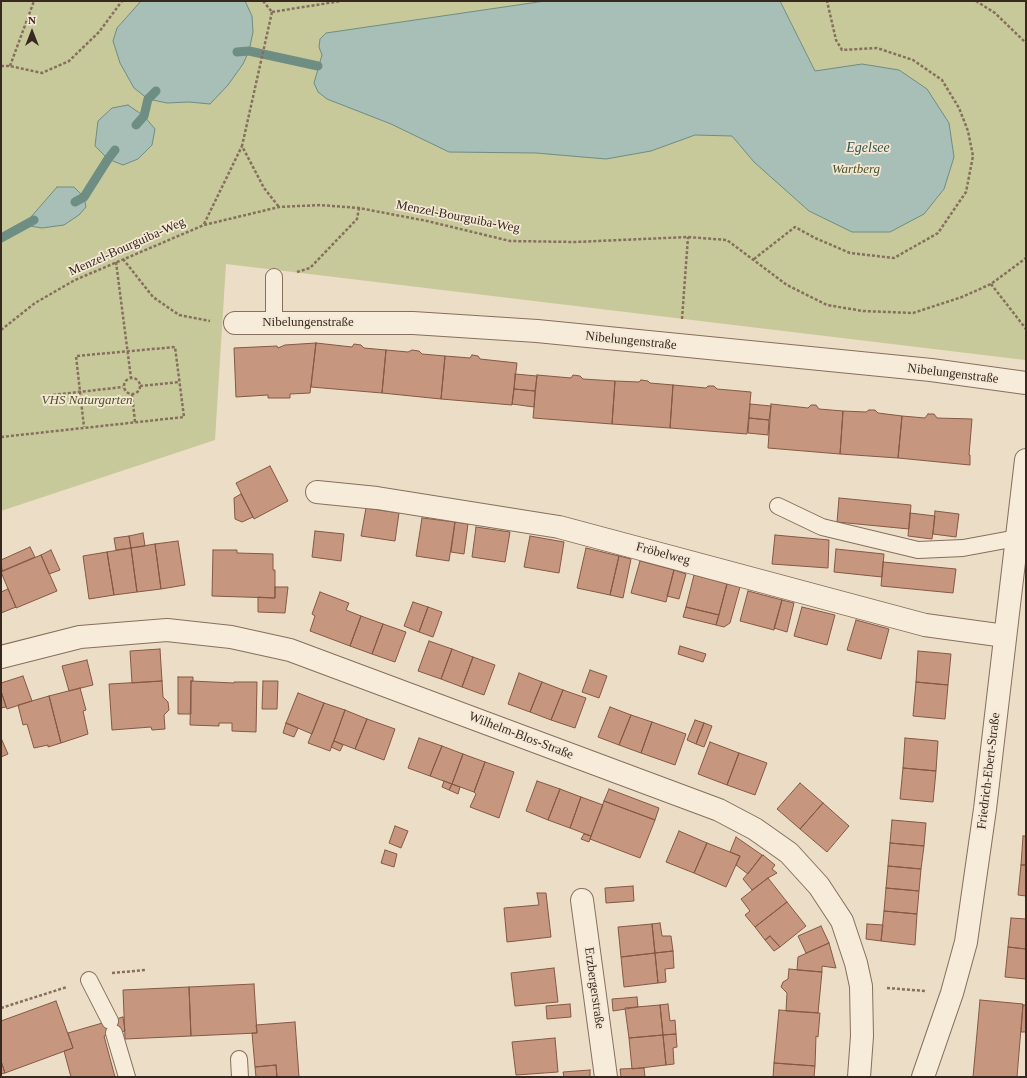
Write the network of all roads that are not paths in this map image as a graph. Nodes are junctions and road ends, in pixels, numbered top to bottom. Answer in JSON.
{"nodes":[{"id":1,"x":274,"y":277,"type":"dead end"},
{"id":2,"x":235,"y":323,"type":"road end"},
{"id":3,"x":274,"y":323,"type":"junction"},
{"id":4,"x":1026,"y":383,"type":"edge"},
{"id":5,"x":1026,"y":460,"type":"edge"},
{"id":6,"x":317,"y":492,"type":"dead end"},
{"id":7,"x":778,"y":506,"type":"dead end"},
{"id":8,"x":1021,"y":539,"type":"edge"},
{"id":9,"x":1004,"y":636,"type":"junction"},
{"id":10,"x":1,"y":657,"type":"edge"},
{"id":11,"x":582,"y":900,"type":"dead end"},
{"id":12,"x":89,"y":980,"type":"dead end"},
{"id":13,"x":238,"y":1059,"type":"dead end"},
{"id":14,"x":127,"y":1077,"type":"edge"},
{"id":15,"x":240,"y":1077,"type":"edge"},
{"id":16,"x":606,"y":1077,"type":"edge"},
{"id":17,"x":859,"y":1077,"type":"edge"},
{"id":18,"x":922,"y":1077,"type":"edge"}],
"edges":[{"from":1,"to":3,"type":"lane"},
{"from":2,"to":3,"type":"street","name":"Nibelungenstraße"},
{"from":3,"to":4,"type":"street","name":"Nibelungenstraße"},
{"from":5,"to":8,"type":"street","name":"Friedrich-Ebert-Straße"},
{"from":6,"to":9,"type":"street","name":"Fröbelweg"},
{"from":7,"to":8,"type":"lane"},
{"from":8,"to":9,"type":"street","name":"Friedrich-Ebert-Straße"},
{"from":9,"to":18,"type":"street","name":"Friedrich-Ebert-Straße"},
{"from":10,"to":17,"type":"street","name":"Wilhelm-Blos-Straße"},
{"from":11,"to":16,"type":"street","name":"Erzbergerstraße"},
{"from":12,"to":14,"type":"lane"},
{"from":13,"to":15,"type":"lane"}]}
